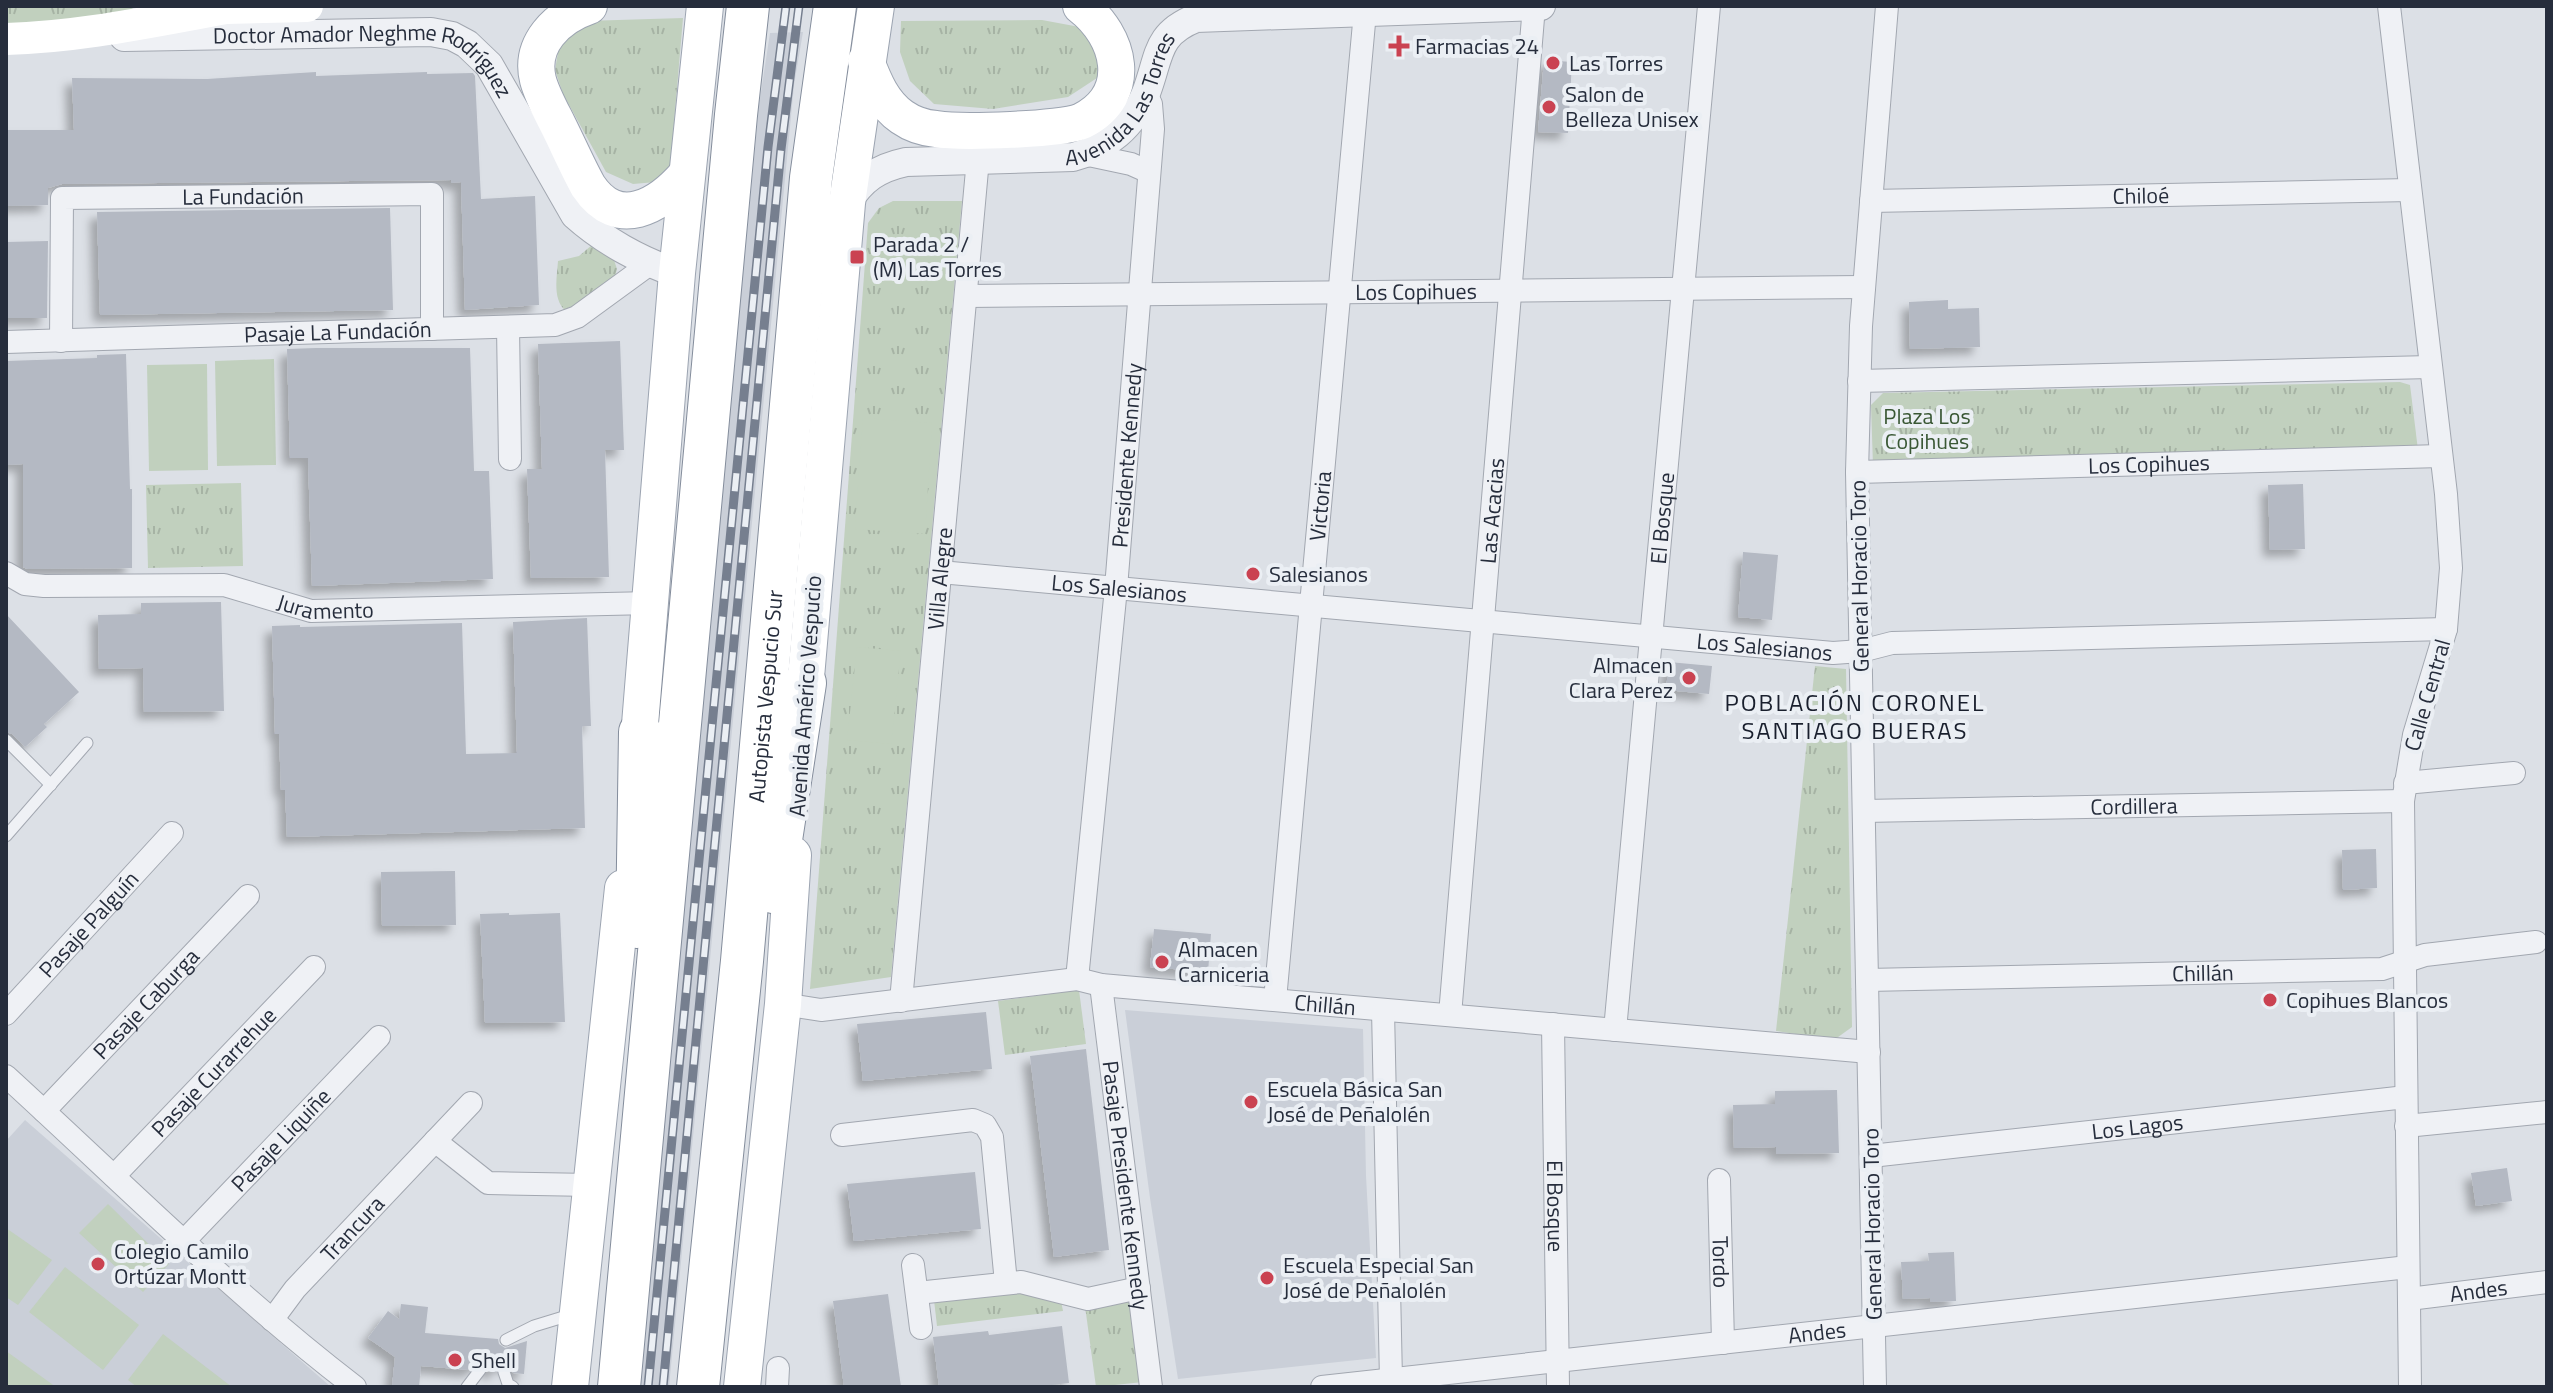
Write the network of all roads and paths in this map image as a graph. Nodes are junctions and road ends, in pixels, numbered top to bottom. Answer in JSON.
{"nodes":[{"id":1,"x":307,"y":6,"type":"edge"},
{"id":2,"x":589,"y":6,"type":"edge"},
{"id":3,"x":1081,"y":6,"type":"edge"},
{"id":4,"x":1534,"y":6,"type":"edge"},
{"id":5,"x":1541,"y":6,"type":"edge"},
{"id":6,"x":1709,"y":6,"type":"edge"},
{"id":7,"x":1887,"y":6,"type":"edge"},
{"id":8,"x":2389,"y":6,"type":"edge"},
{"id":9,"x":218,"y":7,"type":"edge"},
{"id":10,"x":1365,"y":12,"type":"junction"},
{"id":11,"x":747,"y":20,"type":"edge"},
{"id":12,"x":703,"y":21,"type":"edge"},
{"id":13,"x":856,"y":27,"type":"edge"},
{"id":14,"x":52,"y":38,"type":"junction"},
{"id":15,"x":6,"y":39,"type":"edge"},
{"id":16,"x":1146,"y":94,"type":"junction"},
{"id":17,"x":1084,"y":154,"type":"junction"},
{"id":18,"x":978,"y":159,"type":"junction"},
{"id":19,"x":1149,"y":172,"type":"junction"},
{"id":20,"x":686,"y":175,"type":"junction"},
{"id":21,"x":2410,"y":190,"type":"junction"},
{"id":22,"x":1871,"y":201,"type":"junction"},
{"id":23,"x":847,"y":203,"type":"junction"},
{"id":24,"x":664,"y":268,"type":"junction"},
{"id":25,"x":1864,"y":287,"type":"junction"},
{"id":26,"x":1683,"y":289,"type":"junction"},
{"id":27,"x":1511,"y":291,"type":"junction"},
{"id":28,"x":1340,"y":292,"type":"junction"},
{"id":29,"x":1140,"y":294,"type":"junction"},
{"id":30,"x":966,"y":296,"type":"junction"},
{"id":31,"x":508,"y":327,"type":"junction"},
{"id":32,"x":432,"y":329,"type":"junction"},
{"id":33,"x":61,"y":341,"type":"junction"},
{"id":34,"x":6,"y":342,"type":"edge"},
{"id":35,"x":2430,"y":367,"type":"junction"},
{"id":36,"x":1859,"y":381,"type":"junction"},
{"id":37,"x":2441,"y":456,"type":"junction"},
{"id":38,"x":510,"y":459,"type":"dead end"},
{"id":39,"x":1857,"y":472,"type":"junction"},
{"id":40,"x":940,"y":572,"type":"junction"},
{"id":41,"x":6,"y":573,"type":"edge"},
{"id":42,"x":1116,"y":588,"type":"junction"},
{"id":43,"x":651,"y":603,"type":"junction"},
{"id":44,"x":1311,"y":605,"type":"junction"},
{"id":45,"x":1483,"y":621,"type":"junction"},
{"id":46,"x":2446,"y":629,"type":"junction"},
{"id":47,"x":1652,"y":636,"type":"junction"},
{"id":48,"x":1861,"y":651,"type":"junction"},
{"id":49,"x":805,"y":683,"type":"junction"},
{"id":50,"x":640,"y":732,"type":"junction"},
{"id":51,"x":6,"y":740,"type":"edge"},
{"id":52,"x":87,"y":743,"type":"dead end"},
{"id":53,"x":2514,"y":773,"type":"dead end"},
{"id":54,"x":51,"y":785,"type":"junction"},
{"id":55,"x":2404,"y":792,"type":"junction"},
{"id":56,"x":1864,"y":811,"type":"junction"},
{"id":57,"x":172,"y":833,"type":"dead end"},
{"id":58,"x":6,"y":836,"type":"edge"},
{"id":59,"x":248,"y":896,"type":"dead end"},
{"id":60,"x":2536,"y":942,"type":"dead end"},
{"id":61,"x":2404,"y":962,"type":"junction"},
{"id":62,"x":314,"y":967,"type":"dead end"},
{"id":63,"x":1077,"y":979,"type":"junction"},
{"id":64,"x":1867,"y":980,"type":"junction"},
{"id":65,"x":1101,"y":985,"type":"junction"},
{"id":66,"x":1275,"y":1000,"type":"junction"},
{"id":67,"x":901,"y":1001,"type":"junction"},
{"id":68,"x":783,"y":1004,"type":"junction"},
{"id":69,"x":1383,"y":1010,"type":"junction"},
{"id":70,"x":6,"y":1014,"type":"edge"},
{"id":71,"x":1450,"y":1015,"type":"junction"},
{"id":72,"x":1553,"y":1024,"type":"junction"},
{"id":73,"x":1615,"y":1030,"type":"junction"},
{"id":74,"x":379,"y":1037,"type":"dead end"},
{"id":75,"x":1869,"y":1052,"type":"junction"},
{"id":76,"x":6,"y":1076,"type":"edge"},
{"id":77,"x":2406,"y":1097,"type":"junction"},
{"id":78,"x":471,"y":1103,"type":"dead end"},
{"id":79,"x":44,"y":1111,"type":"junction"},
{"id":80,"x":2547,"y":1112,"type":"edge"},
{"id":81,"x":2406,"y":1126,"type":"junction"},
{"id":82,"x":842,"y":1135,"type":"dead end"},
{"id":83,"x":435,"y":1141,"type":"junction"},
{"id":84,"x":1871,"y":1156,"type":"junction"},
{"id":85,"x":114,"y":1176,"type":"junction"},
{"id":86,"x":1719,"y":1180,"type":"dead end"},
{"id":87,"x":591,"y":1185,"type":"junction"},
{"id":88,"x":717,"y":1212,"type":"junction"},
{"id":89,"x":184,"y":1241,"type":"junction"},
{"id":90,"x":913,"y":1265,"type":"dead end"},
{"id":91,"x":631,"y":1266,"type":"junction"},
{"id":92,"x":2408,"y":1267,"type":"junction"},
{"id":93,"x":2547,"y":1282,"type":"edge"},
{"id":94,"x":1006,"y":1283,"type":"junction"},
{"id":95,"x":1139,"y":1288,"type":"junction"},
{"id":96,"x":917,"y":1293,"type":"junction"},
{"id":97,"x":2409,"y":1299,"type":"junction"},
{"id":98,"x":578,"y":1312,"type":"junction"},
{"id":99,"x":272,"y":1320,"type":"junction"},
{"id":100,"x":1874,"y":1327,"type":"junction"},
{"id":101,"x":921,"y":1328,"type":"dead end"},
{"id":102,"x":506,"y":1340,"type":"dead end"},
{"id":103,"x":1723,"y":1343,"type":"junction"},
{"id":104,"x":1558,"y":1362,"type":"junction"},
{"id":105,"x":480,"y":1370,"type":"dead end"},
{"id":106,"x":1391,"y":1380,"type":"junction"},
{"id":107,"x":355,"y":1387,"type":"edge"},
{"id":108,"x":467,"y":1387,"type":"edge"},
{"id":109,"x":570,"y":1387,"type":"edge"},
{"id":110,"x":619,"y":1387,"type":"edge"},
{"id":111,"x":698,"y":1387,"type":"edge"},
{"id":112,"x":742,"y":1387,"type":"edge"},
{"id":113,"x":1151,"y":1387,"type":"edge"},
{"id":114,"x":1322,"y":1387,"type":"edge"},
{"id":115,"x":1558,"y":1387,"type":"edge"},
{"id":116,"x":1875,"y":1387,"type":"edge"},
{"id":117,"x":2410,"y":1387,"type":"edge"}],
"edges":[{"from":1,"to":9,"type":"main road","name":"Doctor Amador Neghme Rodríguez"},
{"from":2,"to":20,"type":"main road"},
{"from":3,"to":13,"type":"main road"},
{"from":4,"to":5,"type":"street","name":"Avenida Las Torres"},
{"from":4,"to":10,"type":"street","name":"Avenida Las Torres"},
{"from":4,"to":27,"type":"street","name":"Las Acacias"},
{"from":6,"to":26,"type":"street","name":"El Bosque"},
{"from":7,"to":22,"type":"street","name":"General Horacio Toro"},
{"from":8,"to":21,"type":"street","name":"Calle Central"},
{"from":9,"to":14,"type":"main road","name":"Doctor Amador Neghme Rodríguez"},
{"from":10,"to":16,"type":"street","name":"Avenida Las Torres"},
{"from":10,"to":28,"type":"street","name":"Victoria"},
{"from":11,"to":91,"type":"highway"},
{"from":12,"to":20,"type":"main road"},
{"from":13,"to":23,"type":"main road","name":"Avenida Américo Vespucio"},
{"from":13,"to":88,"type":"highway","name":"Autopista Vespucio Sur"},
{"from":14,"to":15,"type":"main road","name":"Doctor Amador Neghme Rodríguez"},
{"from":14,"to":24,"type":"street","name":"Doctor Amador Neghme Rodríguez"},
{"from":16,"to":17,"type":"street","name":"Avenida Las Torres"},
{"from":16,"to":19,"type":"street","name":"Presidente Kennedy"},
{"from":17,"to":18,"type":"street","name":"Avenida Las Torres"},
{"from":17,"to":19,"type":"street"},
{"from":18,"to":23,"type":"street","name":"Avenida Las Torres"},
{"from":18,"to":30,"type":"street","name":"Villa Alegre"},
{"from":19,"to":29,"type":"street","name":"Presidente Kennedy"},
{"from":20,"to":24,"type":"main road"},
{"from":21,"to":22,"type":"street","name":"Chiloé"},
{"from":21,"to":35,"type":"street","name":"Calle Central"},
{"from":22,"to":25,"type":"street","name":"General Horacio Toro"},
{"from":23,"to":49,"type":"main road","name":"Avenida Américo Vespucio"},
{"from":24,"to":31,"type":"street","name":"Pasaje La Fundación"},
{"from":24,"to":43,"type":"main road"},
{"from":25,"to":26,"type":"street","name":"Los Copihues"},
{"from":25,"to":36,"type":"street","name":"General Horacio Toro"},
{"from":26,"to":27,"type":"street","name":"Los Copihues"},
{"from":26,"to":47,"type":"street","name":"El Bosque"},
{"from":27,"to":28,"type":"street","name":"Los Copihues"},
{"from":27,"to":45,"type":"street","name":"Las Acacias"},
{"from":28,"to":29,"type":"street","name":"Los Copihues"},
{"from":28,"to":44,"type":"street","name":"Victoria"},
{"from":29,"to":30,"type":"street","name":"Los Copihues"},
{"from":29,"to":42,"type":"street","name":"Presidente Kennedy"},
{"from":30,"to":40,"type":"street","name":"Villa Alegre"},
{"from":31,"to":32,"type":"street","name":"Pasaje La Fundación"},
{"from":31,"to":38,"type":"street"},
{"from":32,"to":33,"type":"street","name":"Pasaje La Fundación"},
{"from":32,"to":33,"type":"street","name":"La Fundación"},
{"from":33,"to":34,"type":"street","name":"Pasaje La Fundación"},
{"from":35,"to":36,"type":"street"},
{"from":35,"to":37,"type":"street","name":"Calle Central"},
{"from":36,"to":39,"type":"street","name":"General Horacio Toro"},
{"from":37,"to":39,"type":"street","name":"Los Copihues"},
{"from":37,"to":46,"type":"street","name":"Calle Central"},
{"from":39,"to":48,"type":"street","name":"General Horacio Toro"},
{"from":40,"to":42,"type":"street","name":"Los Salesianos"},
{"from":40,"to":67,"type":"street","name":"Villa Alegre"},
{"from":41,"to":43,"type":"street","name":"Juramento"},
{"from":42,"to":44,"type":"street","name":"Los Salesianos"},
{"from":42,"to":63,"type":"street","name":"Presidente Kennedy"},
{"from":43,"to":50,"type":"main road"},
{"from":44,"to":45,"type":"street","name":"Los Salesianos"},
{"from":44,"to":66,"type":"street","name":"Victoria"},
{"from":45,"to":47,"type":"street","name":"Los Salesianos"},
{"from":45,"to":71,"type":"street","name":"Las Acacias"},
{"from":46,"to":48,"type":"street","name":"Los Salesianos"},
{"from":46,"to":55,"type":"street","name":"Calle Central"},
{"from":47,"to":48,"type":"street","name":"Los Salesianos"},
{"from":47,"to":73,"type":"street","name":"El Bosque"},
{"from":48,"to":56,"type":"street","name":"General Horacio Toro"},
{"from":49,"to":68,"type":"main road","name":"Avenida Américo Vespucio"},
{"from":49,"to":88,"type":"highway"},
{"from":50,"to":87,"type":"main road"},
{"from":50,"to":91,"type":"highway"},
{"from":51,"to":54,"type":"lane"},
{"from":52,"to":54,"type":"lane"},
{"from":53,"to":55,"type":"street","name":"Cordillera"},
{"from":54,"to":58,"type":"lane"},
{"from":55,"to":56,"type":"street","name":"Cordillera"},
{"from":55,"to":61,"type":"street","name":"Calle Central"},
{"from":56,"to":64,"type":"street","name":"General Horacio Toro"},
{"from":57,"to":70,"type":"street","name":"Pasaje Palguín"},
{"from":59,"to":79,"type":"street","name":"Pasaje Caburga"},
{"from":60,"to":61,"type":"street","name":"Chillán"},
{"from":61,"to":64,"type":"street","name":"Chillán"},
{"from":61,"to":77,"type":"street","name":"Calle Central"},
{"from":62,"to":85,"type":"street","name":"Pasaje Curarrehue"},
{"from":63,"to":65,"type":"street","name":"Chillán"},
{"from":63,"to":67,"type":"street","name":"Chillán"},
{"from":64,"to":75,"type":"street","name":"General Horacio Toro"},
{"from":65,"to":66,"type":"street","name":"Chillán"},
{"from":65,"to":95,"type":"street","name":"Pasaje Presidente Kennedy"},
{"from":66,"to":69,"type":"street","name":"Chillán"},
{"from":67,"to":68,"type":"street","name":"Chillán"},
{"from":68,"to":112,"type":"main road","name":"Avenida Américo Vespucio"},
{"from":69,"to":71,"type":"street","name":"Chillán"},
{"from":69,"to":106,"type":"street"},
{"from":71,"to":72,"type":"street","name":"Chillán"},
{"from":72,"to":73,"type":"street","name":"Chillán"},
{"from":72,"to":104,"type":"street","name":"El Bosque"},
{"from":73,"to":75,"type":"street","name":"Chillán"},
{"from":74,"to":89,"type":"street","name":"Pasaje Liquiñe"},
{"from":75,"to":84,"type":"street","name":"General Horacio Toro"},
{"from":76,"to":79,"type":"street"},
{"from":77,"to":81,"type":"street","name":"Calle Central"},
{"from":77,"to":84,"type":"street","name":"Los Lagos"},
{"from":78,"to":83,"type":"street","name":"Trancura"},
{"from":79,"to":85,"type":"street"},
{"from":80,"to":81,"type":"street"},
{"from":81,"to":92,"type":"street","name":"Calle Central"},
{"from":82,"to":94,"type":"street"},
{"from":83,"to":87,"type":"street"},
{"from":83,"to":99,"type":"street","name":"Trancura"},
{"from":84,"to":100,"type":"street","name":"General Horacio Toro"},
{"from":85,"to":89,"type":"street"},
{"from":86,"to":103,"type":"street","name":"Tordo"},
{"from":87,"to":98,"type":"main road"},
{"from":88,"to":111,"type":"highway","name":"Autopista Vespucio Sur"},
{"from":89,"to":99,"type":"street"},
{"from":90,"to":96,"type":"street"},
{"from":91,"to":110,"type":"highway"},
{"from":92,"to":97,"type":"street","name":"Calle Central"},
{"from":92,"to":100,"type":"street","name":"Andes"},
{"from":93,"to":97,"type":"street","name":"Andes"},
{"from":94,"to":95,"type":"street"},
{"from":94,"to":96,"type":"street"},
{"from":95,"to":113,"type":"street","name":"Pasaje Presidente Kennedy"},
{"from":96,"to":101,"type":"street"},
{"from":97,"to":117,"type":"street","name":"Calle Central"},
{"from":98,"to":102,"type":"lane"},
{"from":98,"to":109,"type":"main road"},
{"from":99,"to":107,"type":"street"},
{"from":100,"to":103,"type":"street","name":"Andes"},
{"from":100,"to":116,"type":"street","name":"General Horacio Toro"},
{"from":103,"to":104,"type":"street","name":"Andes"},
{"from":104,"to":106,"type":"street","name":"Andes"},
{"from":104,"to":115,"type":"street","name":"El Bosque"},
{"from":105,"to":108,"type":"lane"},
{"from":106,"to":114,"type":"street","name":"Andes"}]}
